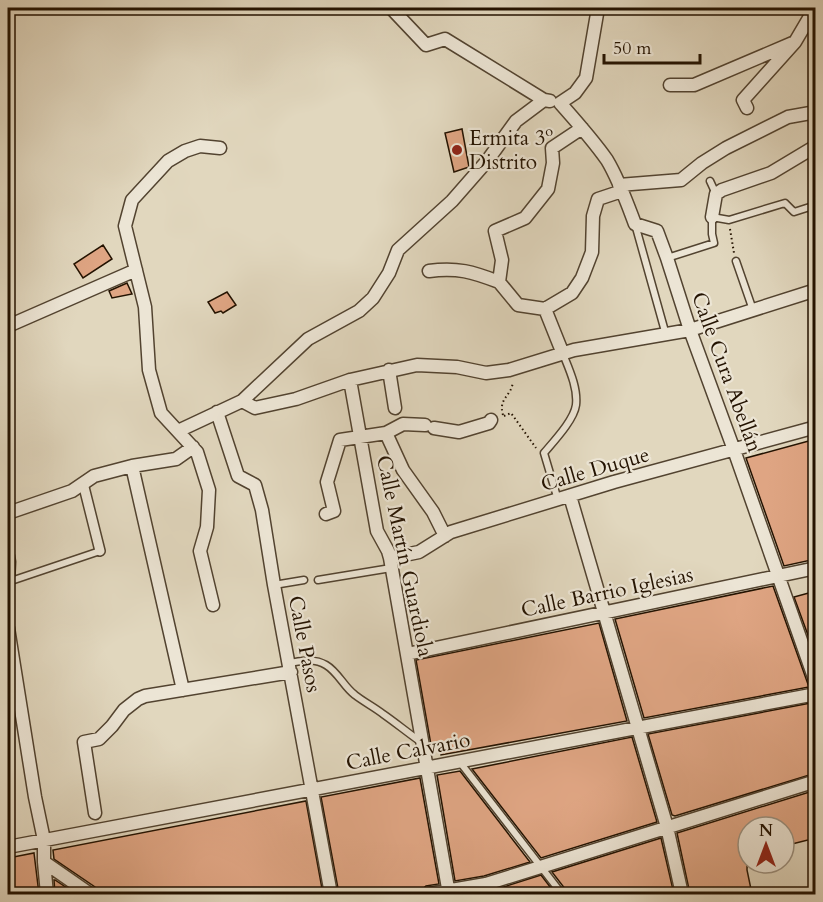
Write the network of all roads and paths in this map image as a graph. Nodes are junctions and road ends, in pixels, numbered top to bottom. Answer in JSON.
{"nodes":[{"id":1,"x":391,"y":8,"type":"edge"},
{"id":2,"x":598,"y":8,"type":"edge"},
{"id":3,"x":815,"y":8,"type":"edge"},
{"id":4,"x":795,"y":42,"type":"junction"},
{"id":5,"x":670,"y":85,"type":"dead end"},
{"id":6,"x":544,"y":100,"type":"junction"},
{"id":7,"x":560,"y":103,"type":"junction"},
{"id":8,"x":747,"y":108,"type":"dead end"},
{"id":9,"x":816,"y":112,"type":"edge"},
{"id":10,"x":582,"y":128,"type":"junction"},
{"id":11,"x":816,"y":146,"type":"edge"},
{"id":12,"x":220,"y":148,"type":"dead end"},
{"id":13,"x":710,"y":181,"type":"dead end"},
{"id":14,"x":621,"y":188,"type":"junction"},
{"id":15,"x":716,"y":194,"type":"junction"},
{"id":16,"x":816,"y":205,"type":"edge"},
{"id":17,"x":712,"y":217,"type":"junction"},
{"id":18,"x":729,"y":220,"type":"junction"},
{"id":19,"x":634,"y":224,"type":"junction"},
{"id":20,"x":667,"y":258,"type":"junction"},
{"id":21,"x":736,"y":261,"type":"joint"},
{"id":22,"x":136,"y":270,"type":"junction"},
{"id":23,"x":429,"y":271,"type":"dead end"},
{"id":24,"x":499,"y":282,"type":"junction"},
{"id":25,"x":816,"y":290,"type":"edge"},
{"id":26,"x":544,"y":309,"type":"junction"},
{"id":27,"x":753,"y":311,"type":"junction"},
{"id":28,"x":8,"y":326,"type":"edge"},
{"id":29,"x":690,"y":330,"type":"junction"},
{"id":30,"x":666,"y":335,"type":"junction"},
{"id":31,"x":568,"y":352,"type":"junction"},
{"id":32,"x":389,"y":370,"type":"junction"},
{"id":33,"x":509,"y":370,"type":"junction"},
{"id":34,"x":350,"y":380,"type":"junction"},
{"id":35,"x":242,"y":401,"type":"junction"},
{"id":36,"x":217,"y":412,"type":"junction"},
{"id":37,"x":504,"y":416,"type":"junction"},
{"id":38,"x":397,"y":417,"type":"junction"},
{"id":39,"x":491,"y":420,"type":"joint"},
{"id":40,"x":816,"y":427,"type":"edge"},
{"id":41,"x":178,"y":431,"type":"junction"},
{"id":42,"x":386,"y":433,"type":"junction"},
{"id":43,"x":360,"y":438,"type":"junction"},
{"id":44,"x":193,"y":447,"type":"junction"},
{"id":45,"x":734,"y":450,"type":"junction"},
{"id":46,"x":544,"y":453,"type":"junction"},
{"id":47,"x":132,"y":466,"type":"junction"},
{"id":48,"x":83,"y":483,"type":"junction"},
{"id":49,"x":564,"y":498,"type":"junction"},
{"id":50,"x":8,"y":513,"type":"edge"},
{"id":51,"x":326,"y":514,"type":"dead end"},
{"id":52,"x":445,"y":536,"type":"junction"},
{"id":53,"x":100,"y":551,"type":"joint"},
{"id":54,"x":8,"y":556,"type":"edge"},
{"id":55,"x":391,"y":563,"type":"junction"},
{"id":56,"x":816,"y":568,"type":"edge"},
{"id":57,"x":778,"y":576,"type":"junction"},
{"id":58,"x":304,"y":580,"type":"dead end"},
{"id":59,"x":318,"y":580,"type":"dead end"},
{"id":60,"x":8,"y":582,"type":"edge"},
{"id":61,"x":274,"y":585,"type":"junction"},
{"id":62,"x":213,"y":605,"type":"dead end"},
{"id":63,"x":604,"y":613,"type":"junction"},
{"id":64,"x":8,"y":628,"type":"edge"},
{"id":65,"x":9,"y":652,"type":"edge"},
{"id":66,"x":407,"y":654,"type":"junction"},
{"id":67,"x":290,"y":668,"type":"junction"},
{"id":68,"x":816,"y":683,"type":"edge"},
{"id":69,"x":183,"y":690,"type":"junction"},
{"id":70,"x":816,"y":694,"type":"edge"},
{"id":71,"x":638,"y":728,"type":"junction"},
{"id":72,"x":421,"y":742,"type":"junction"},
{"id":73,"x":459,"y":761,"type":"junction"},
{"id":74,"x":426,"y":767,"type":"junction"},
{"id":75,"x":816,"y":781,"type":"edge"},
{"id":76,"x":312,"y":790,"type":"junction"},
{"id":77,"x":95,"y":813,"type":"dead end"},
{"id":78,"x":667,"y":826,"type":"junction"},
{"id":79,"x":44,"y":840,"type":"junction"},
{"id":80,"x":8,"y":847,"type":"edge"},
{"id":81,"x":44,"y":862,"type":"junction"},
{"id":82,"x":540,"y":867,"type":"junction"},
{"id":83,"x":489,"y":889,"type":"edge"},
{"id":84,"x":448,"y":893,"type":"edge"},
{"id":85,"x":47,"y":894,"type":"edge"},
{"id":86,"x":90,"y":894,"type":"edge"},
{"id":87,"x":331,"y":894,"type":"edge"},
{"id":88,"x":428,"y":894,"type":"edge"},
{"id":89,"x":562,"y":894,"type":"edge"},
{"id":90,"x":682,"y":894,"type":"edge"}],
"edges":[{"from":1,"to":6,"type":"street"},
{"from":2,"to":7,"type":"street"},
{"from":3,"to":4,"type":"street"},
{"from":4,"to":5,"type":"street"},
{"from":4,"to":8,"type":"street"},
{"from":6,"to":7,"type":"street"},
{"from":6,"to":35,"type":"street"},
{"from":7,"to":10,"type":"street"},
{"from":9,"to":14,"type":"street"},
{"from":10,"to":14,"type":"street"},
{"from":10,"to":24,"type":"street"},
{"from":11,"to":15,"type":"street"},
{"from":12,"to":22,"type":"street"},
{"from":13,"to":15,"type":"lane"},
{"from":14,"to":19,"type":"street"},
{"from":14,"to":26,"type":"street"},
{"from":15,"to":17,"type":"street"},
{"from":16,"to":18,"type":"lane"},
{"from":17,"to":18,"type":"lane"},
{"from":17,"to":20,"type":"lane"},
{"from":18,"to":21,"type":"path"},
{"from":19,"to":20,"type":"street","name":"Calle Cura Abellán"},
{"from":19,"to":30,"type":"lane"},
{"from":20,"to":29,"type":"street","name":"Calle Cura Abellán"},
{"from":21,"to":27,"type":"lane"},
{"from":22,"to":28,"type":"street"},
{"from":22,"to":41,"type":"street"},
{"from":23,"to":24,"type":"street"},
{"from":24,"to":26,"type":"street"},
{"from":25,"to":27,"type":"street"},
{"from":26,"to":31,"type":"street"},
{"from":27,"to":29,"type":"street"},
{"from":29,"to":30,"type":"street"},
{"from":29,"to":45,"type":"street","name":"Calle Cura Abellán"},
{"from":30,"to":31,"type":"street"},
{"from":31,"to":33,"type":"street"},
{"from":31,"to":46,"type":"lane"},
{"from":32,"to":33,"type":"street"},
{"from":32,"to":34,"type":"street"},
{"from":32,"to":38,"type":"street"},
{"from":33,"to":37,"type":"path"},
{"from":34,"to":35,"type":"street"},
{"from":34,"to":43,"type":"street","name":"Calle Martín Guardiola"},
{"from":35,"to":36,"type":"street"},
{"from":36,"to":41,"type":"street"},
{"from":36,"to":61,"type":"street","name":"Calle Pasos"},
{"from":37,"to":39,"type":"path"},
{"from":37,"to":46,"type":"path"},
{"from":38,"to":39,"type":"street"},
{"from":38,"to":42,"type":"street"},
{"from":40,"to":45,"type":"street","name":"Calle Duque"},
{"from":41,"to":44,"type":"street"},
{"from":42,"to":43,"type":"street"},
{"from":42,"to":52,"type":"street"},
{"from":43,"to":51,"type":"street"},
{"from":43,"to":55,"type":"street","name":"Calle Martín Guardiola"},
{"from":44,"to":47,"type":"street"},
{"from":44,"to":62,"type":"street"},
{"from":45,"to":49,"type":"street","name":"Calle Duque"},
{"from":45,"to":57,"type":"street","name":"Calle Cura Abellán"},
{"from":46,"to":49,"type":"lane"},
{"from":47,"to":48,"type":"street"},
{"from":47,"to":69,"type":"street"},
{"from":48,"to":50,"type":"street"},
{"from":48,"to":53,"type":"street"},
{"from":49,"to":52,"type":"street","name":"Calle Duque"},
{"from":49,"to":63,"type":"street"},
{"from":52,"to":55,"type":"street","name":"Calle Duque"},
{"from":53,"to":60,"type":"lane"},
{"from":54,"to":60,"type":"street"},
{"from":55,"to":59,"type":"lane"},
{"from":55,"to":66,"type":"street","name":"Calle Martín Guardiola"},
{"from":56,"to":57,"type":"street","name":"Calle Barrio Iglesias"},
{"from":57,"to":63,"type":"street","name":"Calle Barrio Iglesias"},
{"from":57,"to":68,"type":"street","name":"Calle Cura Abellán"},
{"from":58,"to":61,"type":"lane"},
{"from":61,"to":67,"type":"street","name":"Calle Pasos"},
{"from":63,"to":66,"type":"street","name":"Calle Barrio Iglesias"},
{"from":63,"to":71,"type":"street"},
{"from":64,"to":65,"type":"street"},
{"from":65,"to":79,"type":"street"},
{"from":66,"to":72,"type":"street","name":"Calle Martín Guardiola"},
{"from":67,"to":69,"type":"street"},
{"from":67,"to":72,"type":"lane"},
{"from":67,"to":76,"type":"street","name":"Calle Pasos"},
{"from":69,"to":77,"type":"street"},
{"from":70,"to":71,"type":"street","name":"Calle Calvario"},
{"from":71,"to":73,"type":"street","name":"Calle Calvario"},
{"from":71,"to":78,"type":"street"},
{"from":72,"to":74,"type":"street","name":"Calle Martín Guardiola"},
{"from":73,"to":74,"type":"street","name":"Calle Calvario"},
{"from":73,"to":82,"type":"lane"},
{"from":74,"to":76,"type":"street","name":"Calle Calvario"},
{"from":74,"to":84,"type":"street","name":"Calle Martín Guardiola"},
{"from":75,"to":78,"type":"street"},
{"from":76,"to":79,"type":"street","name":"Calle Calvario"},
{"from":76,"to":87,"type":"street","name":"Calle Pasos"},
{"from":78,"to":82,"type":"street"},
{"from":78,"to":90,"type":"street"},
{"from":79,"to":80,"type":"street","name":"Calle Calvario"},
{"from":79,"to":81,"type":"street"},
{"from":81,"to":85,"type":"street"},
{"from":81,"to":86,"type":"street"},
{"from":82,"to":83,"type":"street"},
{"from":82,"to":89,"type":"lane"},
{"from":83,"to":84,"type":"street"},
{"from":84,"to":88,"type":"street"}]}
